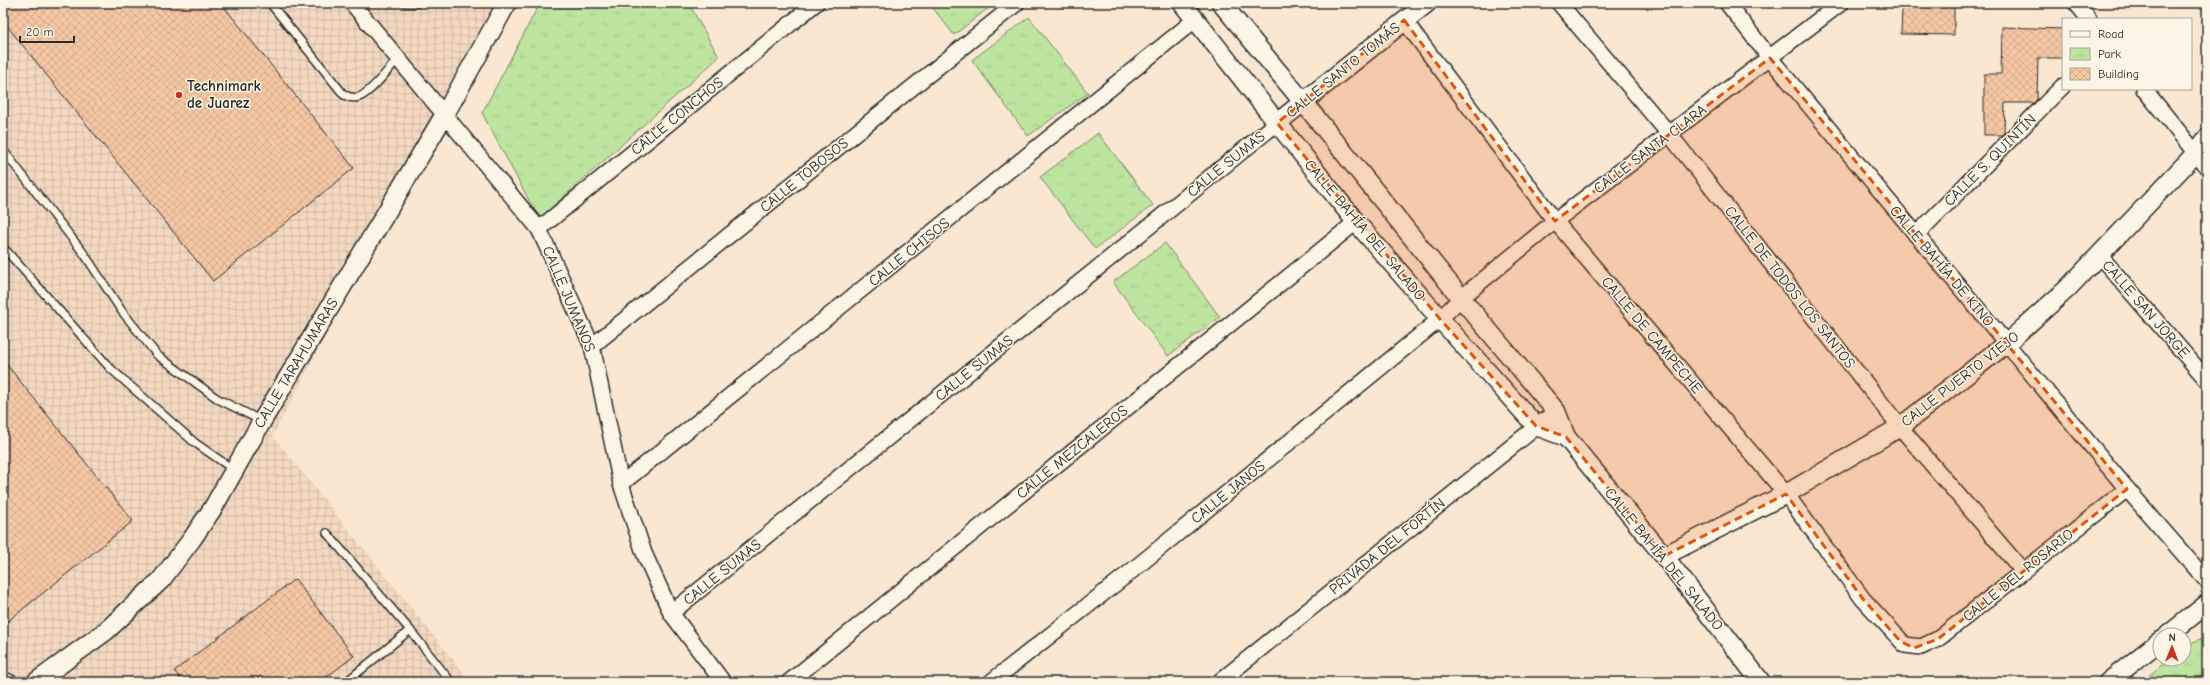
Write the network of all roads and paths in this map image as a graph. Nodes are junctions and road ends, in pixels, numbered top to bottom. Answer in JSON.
{"nodes":[{"id":1,"x":270,"y":3,"type":"edge"},
{"id":2,"x":352,"y":3,"type":"edge"},
{"id":3,"x":406,"y":3,"type":"edge"},
{"id":4,"x":417,"y":3,"type":"edge"},
{"id":5,"x":507,"y":3,"type":"edge"},
{"id":6,"x":816,"y":3,"type":"edge"},
{"id":7,"x":1018,"y":3,"type":"edge"},
{"id":8,"x":1182,"y":3,"type":"edge"},
{"id":9,"x":1222,"y":3,"type":"edge"},
{"id":10,"x":1427,"y":3,"type":"edge"},
{"id":11,"x":1559,"y":3,"type":"edge"},
{"id":12,"x":1727,"y":3,"type":"edge"},
{"id":13,"x":1841,"y":3,"type":"edge"},
{"id":14,"x":2076,"y":3,"type":"edge"},
{"id":15,"x":2088,"y":18,"type":"edge"},
{"id":16,"x":1196,"y":19,"type":"junction"},
{"id":17,"x":1404,"y":20,"type":"junction"},
{"id":18,"x":399,"y":58,"type":"junction"},
{"id":19,"x":1770,"y":58,"type":"junction"},
{"id":20,"x":2062,"y":87,"type":"edge"},
{"id":21,"x":2145,"y":90,"type":"edge"},
{"id":22,"x":1304,"y":103,"type":"junction"},
{"id":23,"x":445,"y":114,"type":"junction"},
{"id":24,"x":1277,"y":123,"type":"junction"},
{"id":25,"x":1670,"y":135,"type":"junction"},
{"id":26,"x":2207,"y":138,"type":"edge"},
{"id":27,"x":3,"y":150,"type":"edge"},
{"id":28,"x":2201,"y":160,"type":"edge"},
{"id":29,"x":1555,"y":221,"type":"junction"},
{"id":30,"x":1356,"y":222,"type":"junction"},
{"id":31,"x":539,"y":229,"type":"junction"},
{"id":32,"x":1916,"y":234,"type":"junction"},
{"id":33,"x":3,"y":247,"type":"edge"},
{"id":34,"x":2100,"y":256,"type":"junction"},
{"id":35,"x":1460,"y":298,"type":"junction"},
{"id":36,"x":1440,"y":319,"type":"junction"},
{"id":37,"x":2007,"y":343,"type":"junction"},
{"id":38,"x":592,"y":346,"type":"junction"},
{"id":39,"x":2207,"y":380,"type":"edge"},
{"id":40,"x":1556,"y":411,"type":"junction"},
{"id":41,"x":262,"y":421,"type":"junction"},
{"id":42,"x":1536,"y":426,"type":"junction"},
{"id":43,"x":1900,"y":427,"type":"junction"},
{"id":44,"x":1566,"y":437,"type":"junction"},
{"id":45,"x":234,"y":470,"type":"junction"},
{"id":46,"x":621,"y":484,"type":"junction"},
{"id":47,"x":2127,"y":489,"type":"junction"},
{"id":48,"x":1786,"y":494,"type":"junction"},
{"id":49,"x":327,"y":533,"type":"dead end"},
{"id":50,"x":1664,"y":556,"type":"junction"},
{"id":51,"x":2022,"y":570,"type":"junction"},
{"id":52,"x":2207,"y":581,"type":"edge"},
{"id":53,"x":2207,"y":604,"type":"edge"},
{"id":54,"x":671,"y":613,"type":"junction"},
{"id":55,"x":2178,"y":627,"type":"edge"},
{"id":56,"x":410,"y":630,"type":"junction"},
{"id":57,"x":1905,"y":645,"type":"joint"},
{"id":58,"x":2152,"y":647,"type":"edge"},
{"id":59,"x":3,"y":675,"type":"edge"},
{"id":60,"x":18,"y":682,"type":"edge"},
{"id":61,"x":36,"y":682,"type":"edge"},
{"id":62,"x":346,"y":682,"type":"edge"},
{"id":63,"x":451,"y":682,"type":"edge"},
{"id":64,"x":723,"y":682,"type":"edge"},
{"id":65,"x":789,"y":682,"type":"edge"},
{"id":66,"x":991,"y":682,"type":"edge"},
{"id":67,"x":1219,"y":682,"type":"edge"},
{"id":68,"x":1761,"y":682,"type":"edge"},
{"id":69,"x":2108,"y":682,"type":"edge"}],
"edges":[{"from":1,"to":18,"type":"lane"},
{"from":2,"to":18,"type":"street","name":"CALLE JUMANOS"},
{"from":3,"to":4,"type":"lane"},
{"from":5,"to":23,"type":"street","name":"CALLE TARAHUMARAS"},
{"from":6,"to":31,"type":"street","name":"CALLE CONCHOS"},
{"from":7,"to":38,"type":"street","name":"CALLE TOBOSOS"},
{"from":8,"to":16,"type":"street","name":"CALLE BAHÍA DEL SALADO"},
{"from":9,"to":22,"type":"street","name":"CALLE BAHÍA DEL SALADO"},
{"from":10,"to":17,"type":"street","name":"CALLE SANTO TOMÁS"},
{"from":11,"to":25,"type":"street","name":"CALLE DE TODOS LOS SANTOS"},
{"from":12,"to":19,"type":"street","name":"CALLE BAHÍA DE KINO"},
{"from":13,"to":19,"type":"street","name":"CALLE SANTA CLARA"},
{"from":14,"to":15,"type":"street"},
{"from":16,"to":24,"type":"street","name":"CALLE BAHÍA DEL SALADO"},
{"from":16,"to":46,"type":"street","name":"CALLE CHISOS"},
{"from":17,"to":22,"type":"street","name":"CALLE SANTO TOMÁS"},
{"from":17,"to":29,"type":"street","name":"CALLE DE CAMPECHE"},
{"from":18,"to":23,"type":"street","name":"CALLE JUMANOS"},
{"from":19,"to":25,"type":"street","name":"CALLE SANTA CLARA"},
{"from":19,"to":32,"type":"street","name":"CALLE BAHÍA DE KINO"},
{"from":20,"to":32,"type":"street","name":"CALLE S. QUINTÍN"},
{"from":21,"to":28,"type":"street"},
{"from":22,"to":24,"type":"street","name":"CALLE SANTO TOMÁS"},
{"from":22,"to":35,"type":"street","name":"CALLE BAHÍA DEL SALADO"},
{"from":23,"to":31,"type":"street","name":"CALLE JUMANOS"},
{"from":23,"to":41,"type":"street","name":"CALLE TARAHUMARAS"},
{"from":24,"to":30,"type":"street","name":"CALLE BAHÍA DEL SALADO"},
{"from":24,"to":54,"type":"street","name":"CALLE SUMAS"},
{"from":25,"to":29,"type":"street","name":"CALLE SANTA CLARA"},
{"from":25,"to":43,"type":"street","name":"CALLE DE TODOS LOS SANTOS"},
{"from":26,"to":28,"type":"street","name":"CALLE PUERTO VIEJO"},
{"from":27,"to":41,"type":"lane"},
{"from":28,"to":34,"type":"street","name":"CALLE PUERTO VIEJO"},
{"from":29,"to":35,"type":"street","name":"CALLE SANTA CLARA"},
{"from":29,"to":48,"type":"street","name":"CALLE DE CAMPECHE"},
{"from":30,"to":36,"type":"street","name":"CALLE BAHÍA DEL SALADO"},
{"from":30,"to":65,"type":"street","name":"CALLE MEZCALEROS"},
{"from":31,"to":38,"type":"street","name":"CALLE JUMANOS"},
{"from":32,"to":37,"type":"street","name":"CALLE BAHÍA DE KINO"},
{"from":33,"to":45,"type":"lane"},
{"from":34,"to":37,"type":"street","name":"CALLE PUERTO VIEJO"},
{"from":34,"to":39,"type":"street","name":"CALLE SAN JORGE"},
{"from":35,"to":36,"type":"street","name":"CALLE JANOS"},
{"from":35,"to":40,"type":"street","name":"CALLE BAHÍA DEL SALADO"},
{"from":36,"to":42,"type":"street","name":"CALLE BAHÍA DEL SALADO"},
{"from":36,"to":66,"type":"street","name":"CALLE JANOS"},
{"from":37,"to":43,"type":"street","name":"CALLE PUERTO VIEJO"},
{"from":37,"to":47,"type":"street","name":"CALLE BAHÍA DE KINO"},
{"from":38,"to":46,"type":"street","name":"CALLE JUMANOS"},
{"from":40,"to":42,"type":"street","name":"PRIVADA DEL FORTÍN"},
{"from":40,"to":44,"type":"street","name":"CALLE BAHÍA DEL SALADO"},
{"from":41,"to":45,"type":"street","name":"CALLE TARAHUMARAS"},
{"from":42,"to":44,"type":"street","name":"CALLE BAHÍA DEL SALADO"},
{"from":42,"to":67,"type":"street","name":"PRIVADA DEL FORTÍN"},
{"from":43,"to":48,"type":"street","name":"CALLE PUERTO VIEJO"},
{"from":43,"to":51,"type":"street","name":"CALLE DE TODOS LOS SANTOS"},
{"from":44,"to":50,"type":"street","name":"CALLE BAHÍA DEL SALADO"},
{"from":45,"to":61,"type":"street","name":"CALLE TARAHUMARAS"},
{"from":46,"to":54,"type":"street","name":"CALLE JUMANOS"},
{"from":47,"to":51,"type":"street","name":"CALLE DEL ROSARIO"},
{"from":47,"to":52,"type":"street","name":"CALLE BAHÍA DE KINO"},
{"from":48,"to":50,"type":"street","name":"CALLE PUERTO VIEJO"},
{"from":48,"to":57,"type":"street","name":"CALLE DE CAMPECHE"},
{"from":49,"to":56,"type":"lane"},
{"from":50,"to":68,"type":"street","name":"CALLE BAHÍA DEL SALADO"},
{"from":51,"to":57,"type":"street","name":"CALLE DEL ROSARIO"},
{"from":53,"to":55,"type":"street"},
{"from":54,"to":64,"type":"street","name":"CALLE JUMANOS"},
{"from":56,"to":62,"type":"lane"},
{"from":56,"to":63,"type":"lane"},
{"from":58,"to":69,"type":"street"},
{"from":59,"to":60,"type":"lane"}]}
